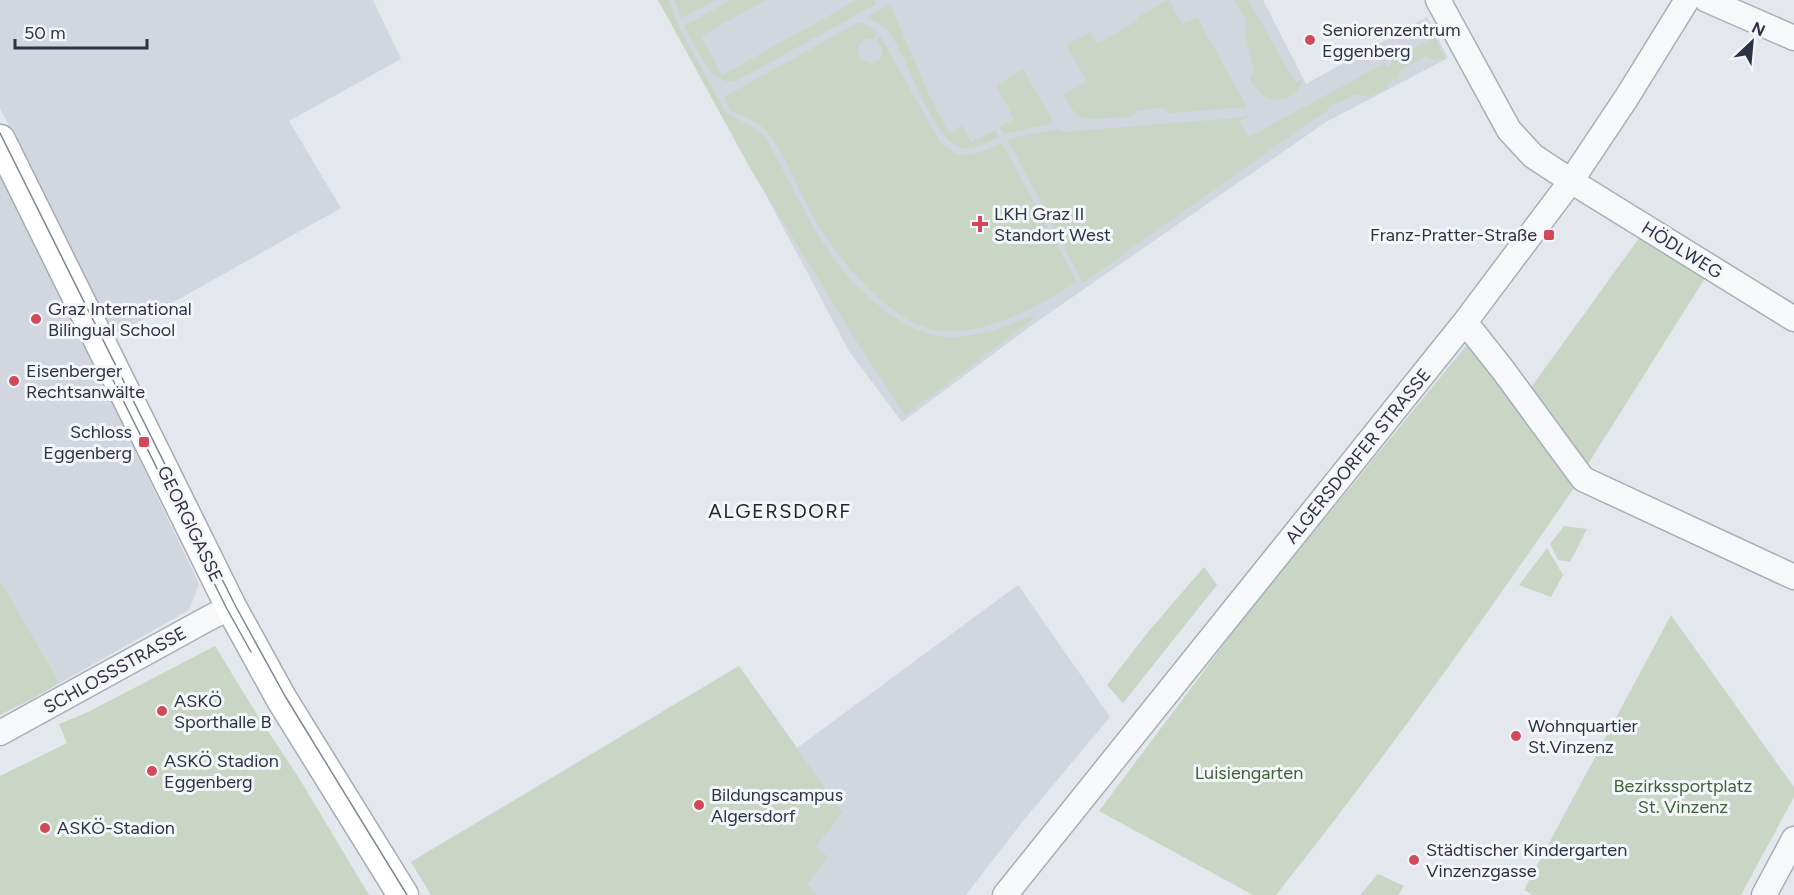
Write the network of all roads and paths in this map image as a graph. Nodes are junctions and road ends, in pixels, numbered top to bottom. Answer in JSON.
{"nodes":[{"id":1,"x":1438,"y":0,"type":"edge"},
{"id":2,"x":1687,"y":0,"type":"edge"},
{"id":3,"x":1707,"y":0,"type":"edge"},
{"id":4,"x":1794,"y":38,"type":"edge"},
{"id":5,"x":0,"y":140,"type":"edge"},
{"id":6,"x":1571,"y":181,"type":"junction"},
{"id":7,"x":1794,"y":319,"type":"edge"},
{"id":8,"x":1465,"y":322,"type":"junction"},
{"id":9,"x":1794,"y":577,"type":"edge"},
{"id":10,"x":231,"y":607,"type":"junction"},
{"id":11,"x":0,"y":733,"type":"edge"},
{"id":12,"x":1794,"y":839,"type":"edge"},
{"id":13,"x":1008,"y":894,"type":"edge"},
{"id":14,"x":403,"y":895,"type":"edge"},
{"id":15,"x":1764,"y":895,"type":"edge"}],
"edges":[{"from":1,"to":6,"type":"street","name":"HÖDLWEG"},
{"from":2,"to":6,"type":"street","name":"ALGERSDORFER STRASSE"},
{"from":3,"to":4,"type":"street"},
{"from":5,"to":10,"type":"main road","name":"GEORGIGASSE"},
{"from":6,"to":7,"type":"street","name":"HÖDLWEG"},
{"from":6,"to":8,"type":"street","name":"ALGERSDORFER STRASSE"},
{"from":8,"to":9,"type":"street"},
{"from":8,"to":13,"type":"street","name":"ALGERSDORFER STRASSE"},
{"from":10,"to":11,"type":"street","name":"SCHLOSSSTRASSE"},
{"from":10,"to":14,"type":"main road","name":"GEORGIGASSE"},
{"from":12,"to":15,"type":"street"}]}
